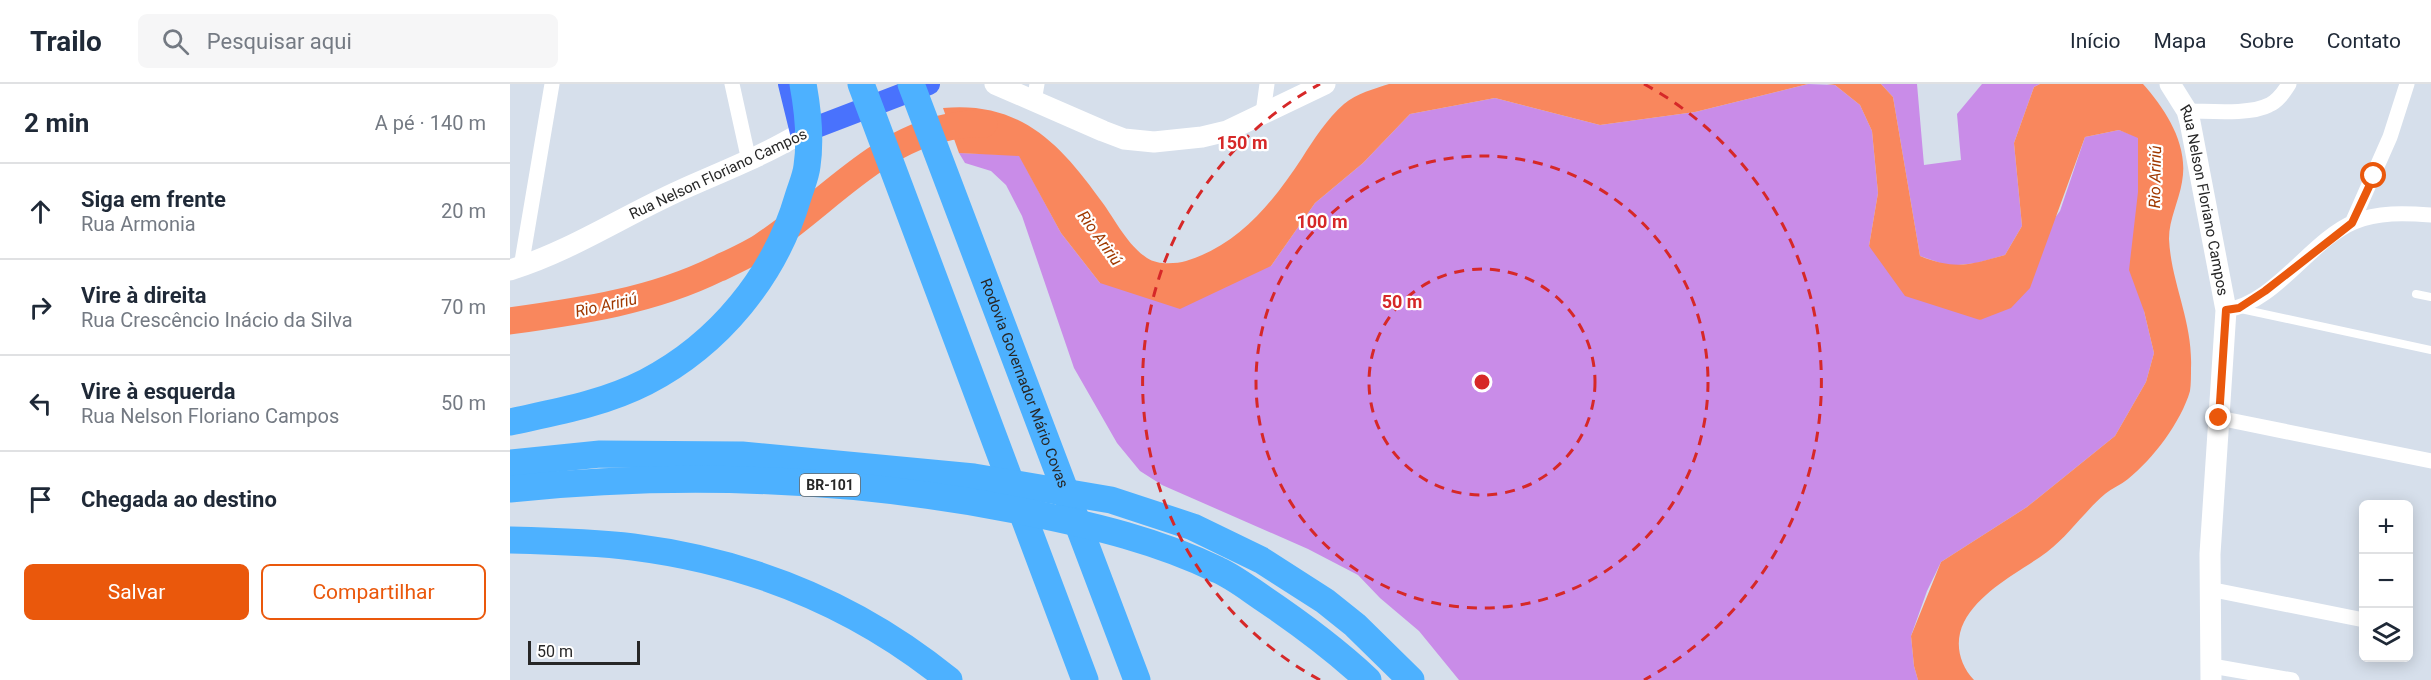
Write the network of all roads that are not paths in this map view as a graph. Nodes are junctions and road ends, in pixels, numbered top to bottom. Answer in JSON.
{"nodes":[{"id":1,"x":552,"y":84,"type":"edge"},
{"id":2,"x":732,"y":84,"type":"edge"},
{"id":3,"x":789,"y":84,"type":"edge"},
{"id":4,"x":804,"y":84,"type":"edge"},
{"id":5,"x":911,"y":84,"type":"edge"},
{"id":6,"x":929,"y":84,"type":"edge"},
{"id":7,"x":995,"y":84,"type":"edge"},
{"id":8,"x":1268,"y":84,"type":"edge"},
{"id":9,"x":1325,"y":84,"type":"edge"},
{"id":10,"x":2170,"y":84,"type":"edge"},
{"id":11,"x":2289,"y":84,"type":"edge"},
{"id":12,"x":2407,"y":84,"type":"edge"},
{"id":13,"x":862,"y":86,"type":"edge"},
{"id":14,"x":1036,"y":93,"type":"edge"},
{"id":15,"x":2187,"y":111,"type":"junction"},
{"id":16,"x":1263,"y":112,"type":"junction"},
{"id":17,"x":801,"y":133,"type":"junction"},
{"id":18,"x":749,"y":161,"type":"junction"},
{"id":19,"x":2431,"y":215,"type":"edge"},
{"id":20,"x":2352,"y":223,"type":"junction"},
{"id":21,"x":516,"y":268,"type":"edge"},
{"id":22,"x":2416,"y":294,"type":"dead end"},
{"id":23,"x":2431,"y":297,"type":"edge"},
{"id":24,"x":2233,"y":309,"type":"junction"},
{"id":25,"x":2431,"y":350,"type":"edge"},
{"id":26,"x":2219,"y":418,"type":"junction"},
{"id":27,"x":510,"y":422,"type":"edge"},
{"id":28,"x":2431,"y":461,"type":"edge"},
{"id":29,"x":510,"y":463,"type":"edge"},
{"id":30,"x":510,"y":489,"type":"edge"},
{"id":31,"x":510,"y":540,"type":"edge"},
{"id":32,"x":2209,"y":589,"type":"junction"},
{"id":33,"x":2359,"y":619,"type":"edge"},
{"id":34,"x":2211,"y":673,"type":"edge"},
{"id":35,"x":949,"y":680,"type":"edge"},
{"id":36,"x":1085,"y":680,"type":"edge"},
{"id":37,"x":1137,"y":680,"type":"edge"},
{"id":38,"x":1368,"y":680,"type":"edge"},
{"id":39,"x":1411,"y":680,"type":"edge"},
{"id":40,"x":2292,"y":680,"type":"edge"}],
"edges":[{"from":1,"to":21,"type":"street"},
{"from":2,"to":18,"type":"street"},
{"from":3,"to":17,"type":"main road"},
{"from":4,"to":27,"type":"highway"},
{"from":5,"to":37,"type":"highway","name":"Rodovia Governador Mário Covas"},
{"from":6,"to":17,"type":"main road","name":"Rua Nelson Floriano Campos"},
{"from":7,"to":14,"type":"main road"},
{"from":8,"to":16,"type":"street"},
{"from":9,"to":16,"type":"main road"},
{"from":10,"to":15,"type":"main road","name":"Rua Nelson Floriano Campos"},
{"from":11,"to":15,"type":"street"},
{"from":12,"to":20,"type":"street"},
{"from":13,"to":36,"type":"highway"},
{"from":14,"to":16,"type":"main road"},
{"from":15,"to":24,"type":"main road","name":"Rua Nelson Floriano Campos"},
{"from":17,"to":18,"type":"main road","name":"Rua Nelson Floriano Campos"},
{"from":18,"to":21,"type":"main road","name":"Rua Nelson Floriano Campos"},
{"from":19,"to":20,"type":"street"},
{"from":20,"to":24,"type":"street"},
{"from":22,"to":23,"type":"lane"},
{"from":24,"to":25,"type":"lane"},
{"from":24,"to":26,"type":"main road","name":"Rua Nelson Floriano Campos"},
{"from":26,"to":28,"type":"street"},
{"from":26,"to":32,"type":"main road","name":"Rua Nelson Floriano Campos"},
{"from":29,"to":39,"type":"highway","number":"BR-101"},
{"from":30,"to":38,"type":"highway","number":"BR-101"},
{"from":31,"to":35,"type":"highway"},
{"from":32,"to":33,"type":"street"},
{"from":32,"to":34,"type":"main road","name":"Rua Nelson Floriano Campos"},
{"from":34,"to":40,"type":"street"}]}
